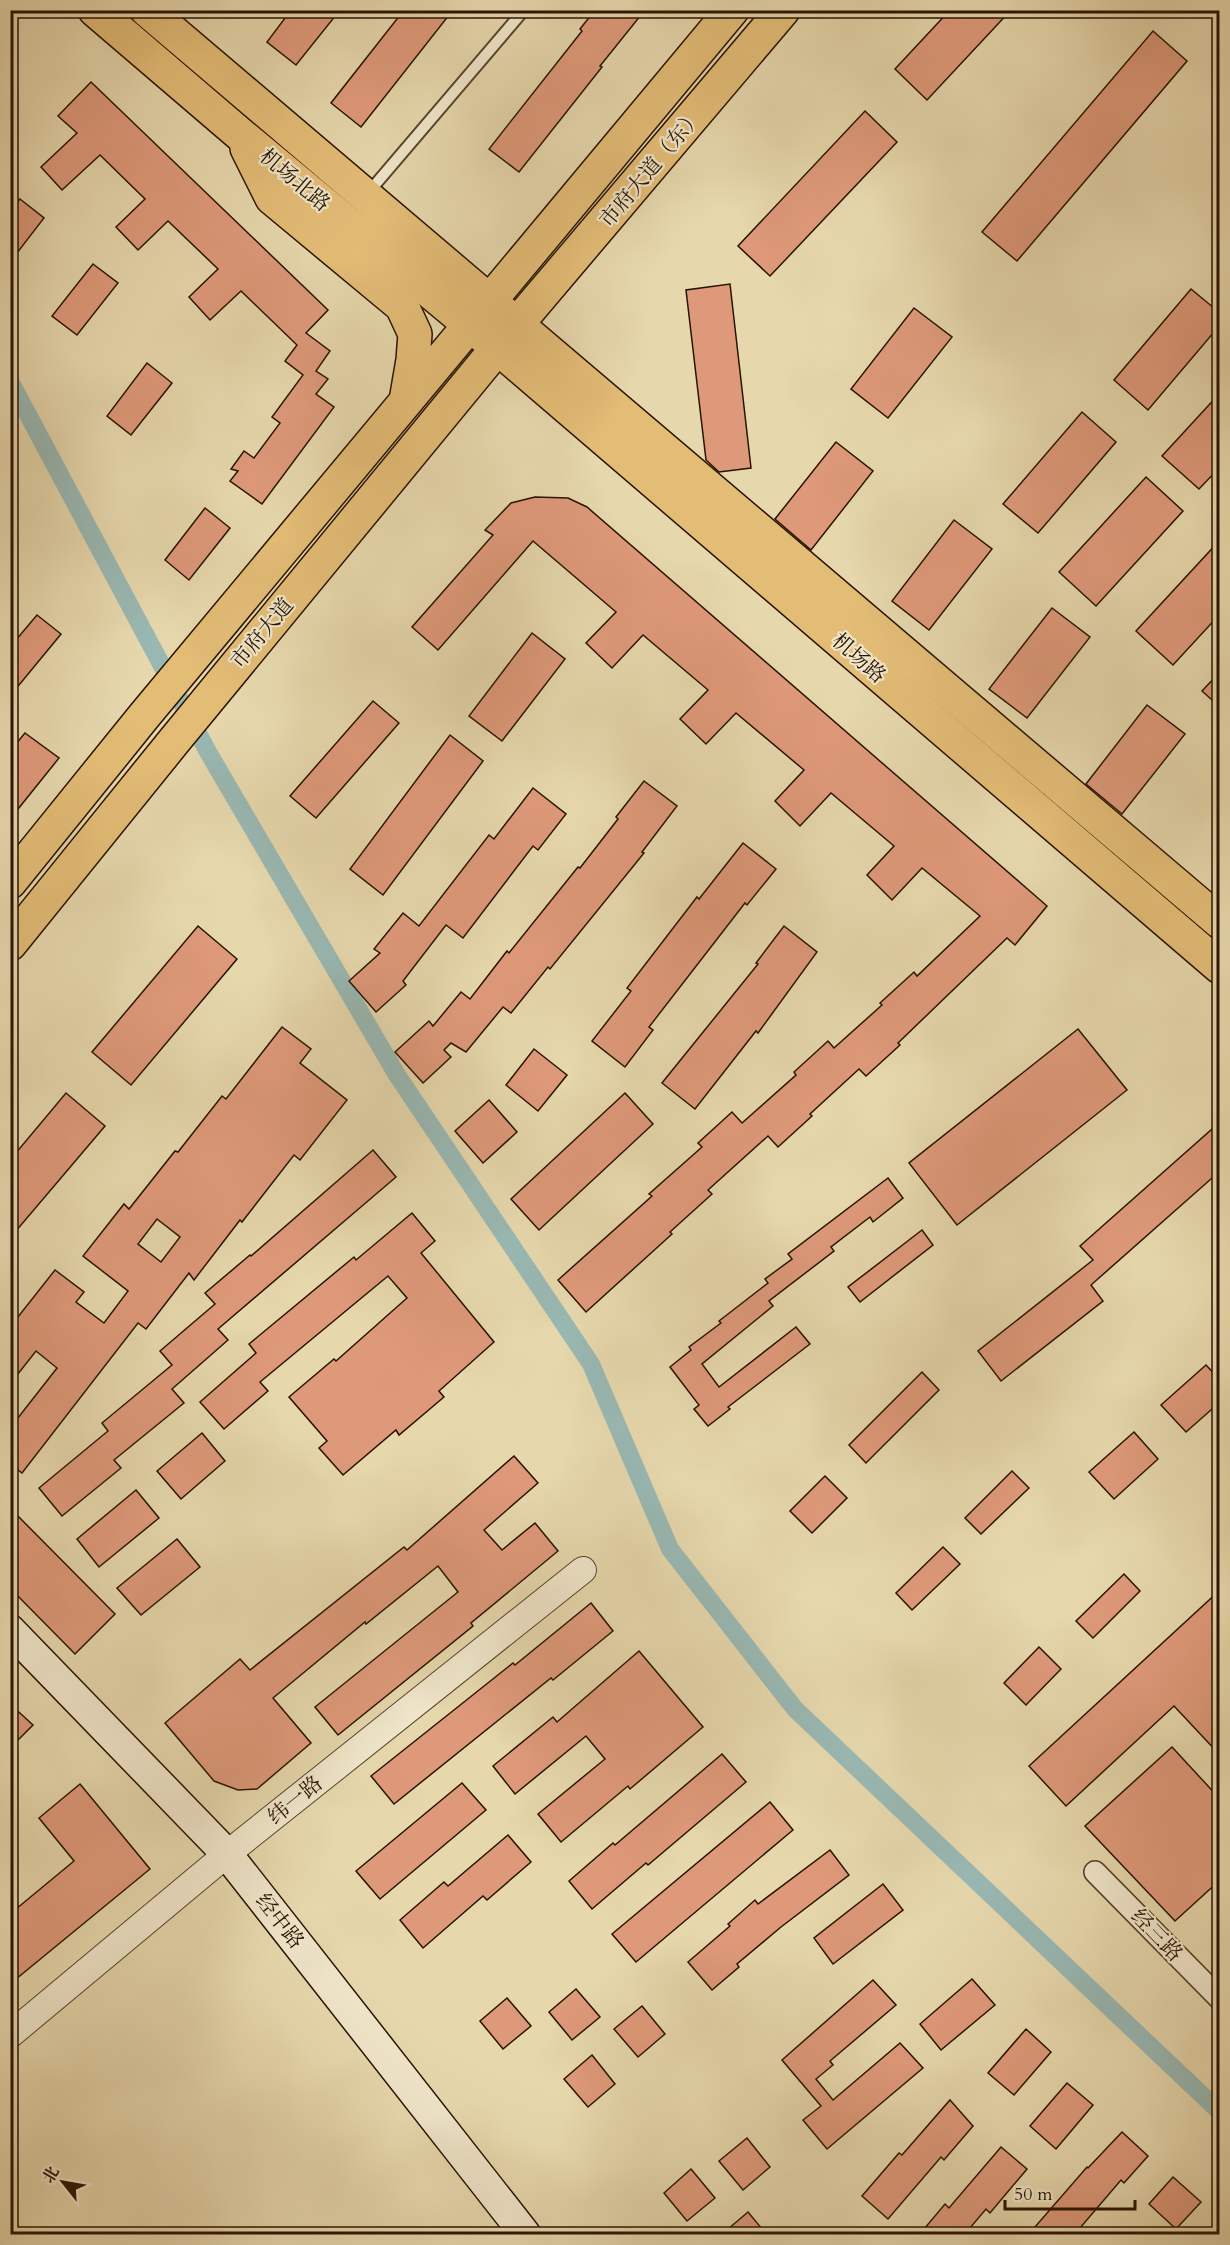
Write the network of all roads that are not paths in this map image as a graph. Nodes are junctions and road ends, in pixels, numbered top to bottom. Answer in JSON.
{"nodes":[{"id":1,"x":95,"y":10,"type":"edge"},
{"id":2,"x":147,"y":10,"type":"edge"},
{"id":3,"x":524,"y":10,"type":"edge"},
{"id":4,"x":732,"y":10,"type":"edge"},
{"id":5,"x":783,"y":10,"type":"edge"},
{"id":6,"x":241,"y":135,"type":"junction"},
{"id":7,"x":366,"y":196,"type":"junction"},
{"id":8,"x":480,"y":313,"type":"junction"},
{"id":9,"x":507,"y":336,"type":"junction"},
{"id":10,"x":406,"y":401,"type":"junction"},
{"id":11,"x":10,"y":882,"type":"edge"},
{"id":12,"x":1220,"y":922,"type":"edge"},
{"id":13,"x":10,"y":944,"type":"edge"},
{"id":14,"x":1220,"y":967,"type":"edge"},
{"id":15,"x":583,"y":1570,"type":"dead end"},
{"id":16,"x":10,"y":1630,"type":"edge"},
{"id":17,"x":227,"y":1854,"type":"junction"},
{"id":18,"x":1095,"y":1872,"type":"dead end"},
{"id":19,"x":1220,"y":1999,"type":"edge"},
{"id":20,"x":10,"y":2036,"type":"edge"},
{"id":21,"x":525,"y":2235,"type":"edge"}],
"edges":[{"from":1,"to":6,"type":"main road","name":"机场北路"},
{"from":2,"to":7,"type":"main road","name":"机场北路"},
{"from":3,"to":7,"type":"lane"},
{"from":4,"to":8,"type":"main road","name":"市府大道（东）"},
{"from":5,"to":9,"type":"main road","name":"市府大道（东）"},
{"from":6,"to":8,"type":"main road","name":"机场北路"},
{"from":6,"to":10,"type":"main road"},
{"from":7,"to":8,"type":"main road","name":"机场北路"},
{"from":8,"to":9,"type":"main road","name":"机场北路"},
{"from":8,"to":10,"type":"main road","name":"市府大道"},
{"from":9,"to":12,"type":"main road","name":"机场路"},
{"from":9,"to":13,"type":"main road","name":"市府大道"},
{"from":9,"to":14,"type":"main road","name":"机场路"},
{"from":10,"to":11,"type":"main road","name":"市府大道"},
{"from":15,"to":17,"type":"street","name":"纬一路"},
{"from":16,"to":17,"type":"main road","name":"经中路"},
{"from":17,"to":20,"type":"street","name":"纬一路"},
{"from":17,"to":21,"type":"main road","name":"经中路"},
{"from":18,"to":19,"type":"street","name":"经三路"}]}
